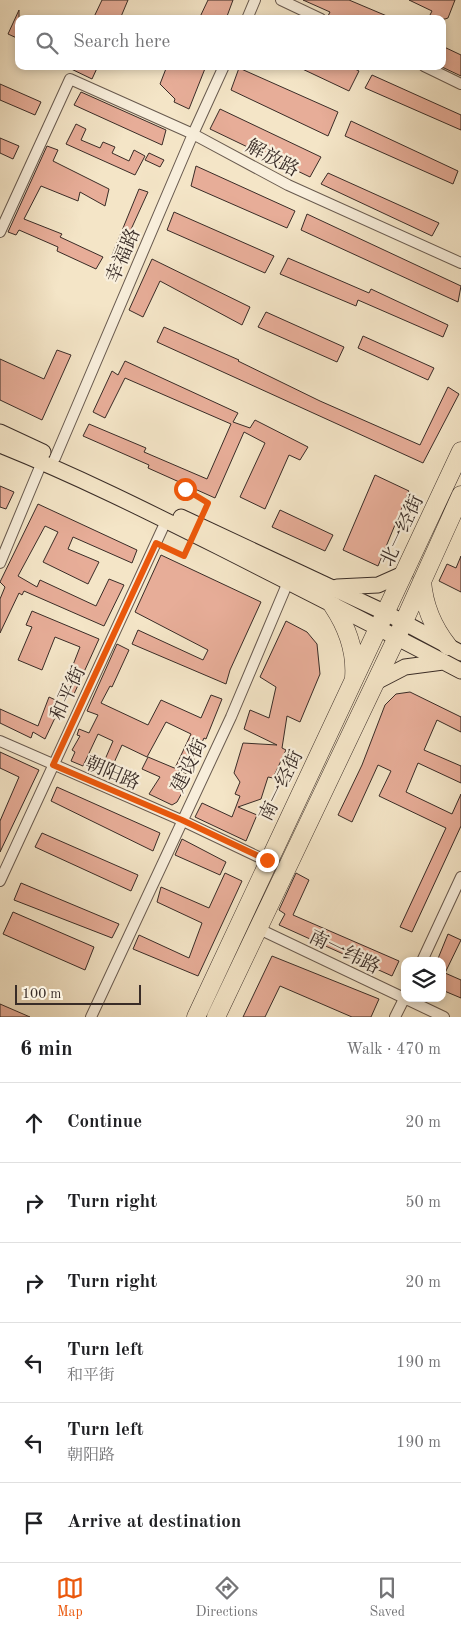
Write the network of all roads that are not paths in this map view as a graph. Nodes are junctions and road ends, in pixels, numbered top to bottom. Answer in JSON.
{"nodes":[{"id":1,"x":255,"y":0,"type":"edge"},
{"id":2,"x":281,"y":0,"type":"edge"},
{"id":3,"x":248,"y":15,"type":"edge"},
{"id":4,"x":313,"y":15,"type":"edge"},
{"id":5,"x":222,"y":70,"type":"edge"},
{"id":6,"x":432,"y":70,"type":"edge"},
{"id":7,"x":461,"y":84,"type":"edge"},
{"id":8,"x":193,"y":134,"type":"junction"},
{"id":9,"x":0,"y":232,"type":"edge"},
{"id":10,"x":461,"y":263,"type":"edge"},
{"id":11,"x":0,"y":432,"type":"edge"},
{"id":12,"x":0,"y":445,"type":"edge"},
{"id":13,"x":461,"y":450,"type":"edge"},
{"id":14,"x":49,"y":460,"type":"junction"},
{"id":15,"x":461,"y":495,"type":"edge"},
{"id":16,"x":166,"y":521,"type":"junction"},
{"id":17,"x":0,"y":562,"type":"edge"},
{"id":18,"x":405,"y":573,"type":"junction"},
{"id":19,"x":422,"y":581,"type":"junction"},
{"id":20,"x":288,"y":582,"type":"junction"},
{"id":21,"x":331,"y":587,"type":"junction"},
{"id":22,"x":333,"y":606,"type":"junction"},
{"id":23,"x":383,"y":620,"type":"junction"},
{"id":24,"x":400,"y":630,"type":"junction"},
{"id":25,"x":451,"y":654,"type":"edge"},
{"id":26,"x":461,"y":671,"type":"edge"},
{"id":27,"x":353,"y":682,"type":"junction"},
{"id":28,"x":376,"y":682,"type":"junction"},
{"id":29,"x":0,"y":741,"type":"edge"},
{"id":30,"x":53,"y":765,"type":"junction"},
{"id":31,"x":182,"y":820,"type":"junction"},
{"id":32,"x":267,"y":860,"type":"junction"},
{"id":33,"x":461,"y":877,"type":"edge"},
{"id":34,"x":0,"y":881,"type":"edge"},
{"id":35,"x":257,"y":928,"type":"junction"},
{"id":36,"x":424,"y":957,"type":"edge"},
{"id":37,"x":401,"y":997,"type":"edge"},
{"id":38,"x":402,"y":1002,"type":"edge"},
{"id":39,"x":412,"y":1002,"type":"edge"},
{"id":40,"x":91,"y":1017,"type":"edge"},
{"id":41,"x":196,"y":1017,"type":"edge"},
{"id":42,"x":216,"y":1017,"type":"edge"},
{"id":43,"x":396,"y":1017,"type":"edge"},
{"id":44,"x":444,"y":1017,"type":"edge"}],
"edges":[{"from":1,"to":3,"type":"street"},
{"from":2,"to":4,"type":"street"},
{"from":5,"to":8,"type":"street","name":"幸福路"},
{"from":6,"to":7,"type":"street"},
{"from":8,"to":9,"type":"street","name":"解放路"},
{"from":8,"to":10,"type":"street","name":"解放路"},
{"from":8,"to":14,"type":"street","name":"幸福路"},
{"from":11,"to":14,"type":"main road"},
{"from":12,"to":14,"type":"main road"},
{"from":13,"to":18,"type":"highway","name":"北一经街"},
{"from":14,"to":16,"type":"main road"},
{"from":14,"to":17,"type":"street","name":"幸福路"},
{"from":14,"to":21,"type":"main road"},
{"from":15,"to":19,"type":"highway"},
{"from":16,"to":20,"type":"main road"},
{"from":16,"to":30,"type":"street","name":"和平街"},
{"from":18,"to":21,"type":"main road"},
{"from":18,"to":23,"type":"highway","name":"北一经街"},
{"from":19,"to":24,"type":"highway"},
{"from":19,"to":25,"type":"highway"},
{"from":20,"to":22,"type":"main road"},
{"from":20,"to":31,"type":"street","name":"建设街"},
{"from":21,"to":23,"type":"main road"},
{"from":22,"to":23,"type":"main road"},
{"from":22,"to":27,"type":"highway"},
{"from":23,"to":24,"type":"main road"},
{"from":23,"to":27,"type":"highway","name":"南一经街"},
{"from":24,"to":25,"type":"main road"},
{"from":24,"to":28,"type":"highway"},
{"from":25,"to":26,"type":"main road"},
{"from":25,"to":28,"type":"main road"},
{"from":27,"to":32,"type":"highway","name":"南一经街"},
{"from":28,"to":35,"type":"highway"},
{"from":29,"to":30,"type":"street","name":"朝阳路"},
{"from":30,"to":31,"type":"street","name":"朝阳路"},
{"from":30,"to":34,"type":"street","name":"和平街"},
{"from":31,"to":32,"type":"street","name":"朝阳路"},
{"from":31,"to":40,"type":"street","name":"建设街"},
{"from":32,"to":41,"type":"highway","name":"南一经街"},
{"from":33,"to":36,"type":"street"},
{"from":35,"to":37,"type":"street","name":"南一纬路"},
{"from":35,"to":42,"type":"highway"},
{"from":38,"to":43,"type":"street"},
{"from":39,"to":44,"type":"street","name":"南一纬路"}]}
